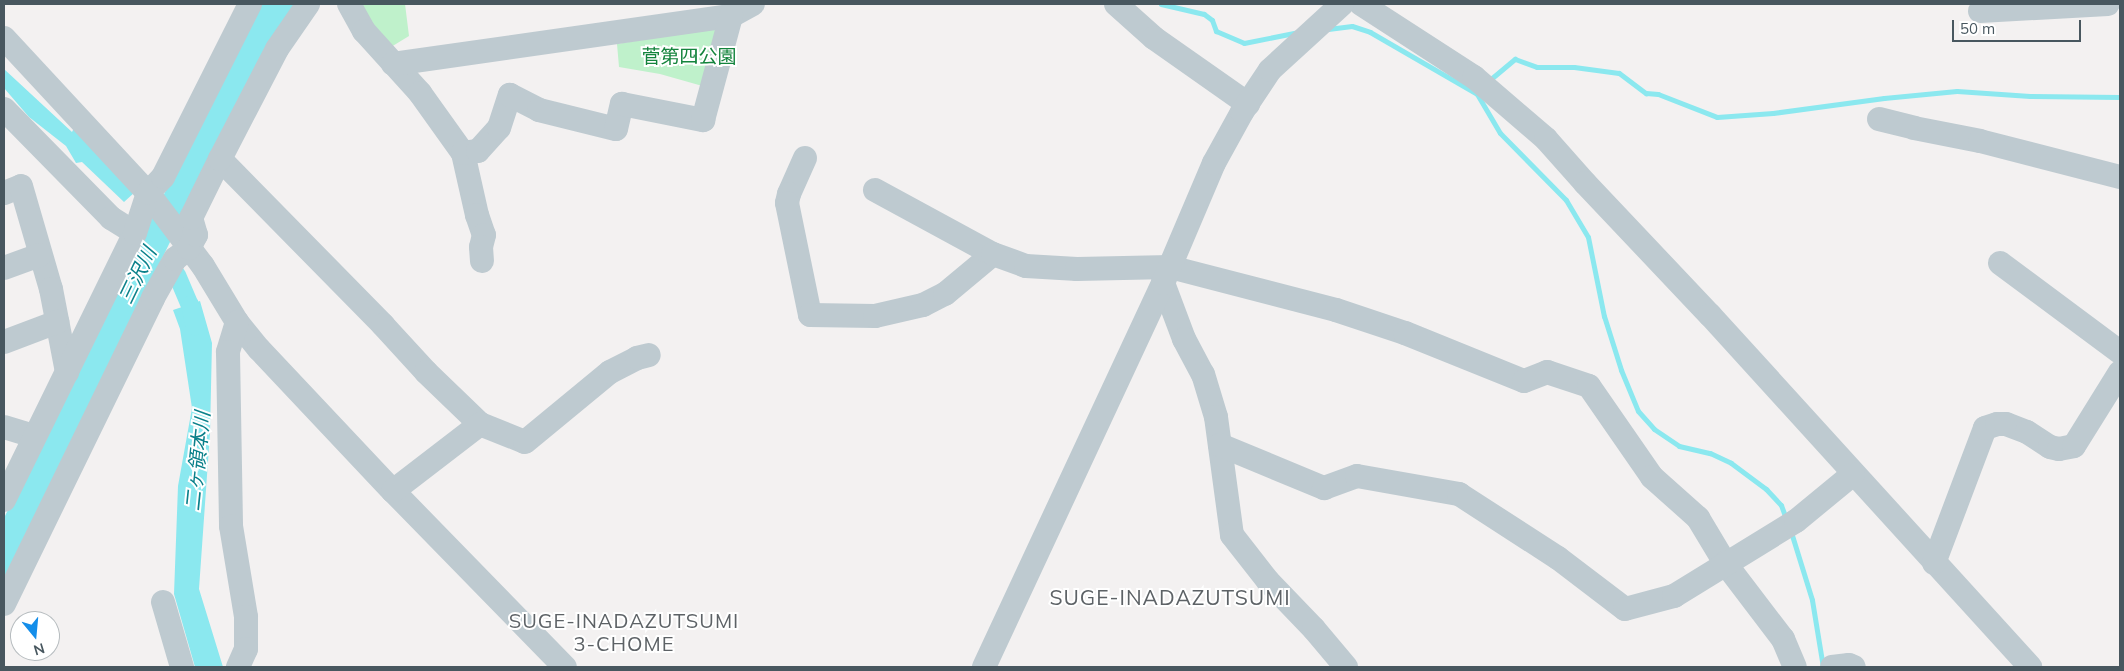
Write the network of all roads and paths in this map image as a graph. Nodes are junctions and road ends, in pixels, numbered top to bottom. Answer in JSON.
{"nodes":[{"id":1,"x":250,"y":4,"type":"edge"},
{"id":2,"x":308,"y":4,"type":"edge"},
{"id":3,"x":349,"y":4,"type":"edge"},
{"id":4,"x":753,"y":4,"type":"edge"},
{"id":5,"x":1116,"y":4,"type":"edge"},
{"id":6,"x":1342,"y":4,"type":"edge"},
{"id":7,"x":1361,"y":4,"type":"edge"},
{"id":8,"x":2108,"y":4,"type":"edge"},
{"id":9,"x":1980,"y":11,"type":"dead end"},
{"id":10,"x":731,"y":16,"type":"junction"},
{"id":11,"x":4,"y":38,"type":"edge"},
{"id":12,"x":393,"y":64,"type":"junction"},
{"id":13,"x":1248,"y":104,"type":"junction"},
{"id":14,"x":5,"y":112,"type":"edge"},
{"id":15,"x":1879,"y":119,"type":"dead end"},
{"id":16,"x":464,"y":152,"type":"junction"},
{"id":17,"x":805,"y":158,"type":"dead end"},
{"id":18,"x":220,"y":159,"type":"junction"},
{"id":19,"x":2120,"y":177,"type":"edge"},
{"id":20,"x":875,"y":190,"type":"dead end"},
{"id":21,"x":4,"y":193,"type":"edge"},
{"id":22,"x":150,"y":197,"type":"junction"},
{"id":23,"x":134,"y":233,"type":"junction"},
{"id":24,"x":183,"y":241,"type":"junction"},
{"id":25,"x":40,"y":254,"type":"junction"},
{"id":26,"x":993,"y":254,"type":"junction"},
{"id":27,"x":482,"y":261,"type":"dead end"},
{"id":28,"x":2000,"y":264,"type":"dead end"},
{"id":29,"x":4,"y":268,"type":"edge"},
{"id":30,"x":1167,"y":275,"type":"junction"},
{"id":31,"x":57,"y":322,"type":"junction"},
{"id":32,"x":237,"y":322,"type":"junction"},
{"id":33,"x":4,"y":342,"type":"edge"},
{"id":34,"x":2120,"y":352,"type":"edge"},
{"id":35,"x":649,"y":355,"type":"dead end"},
{"id":36,"x":67,"y":372,"type":"junction"},
{"id":37,"x":2120,"y":372,"type":"edge"},
{"id":38,"x":480,"y":424,"type":"junction"},
{"id":39,"x":4,"y":428,"type":"edge"},
{"id":40,"x":34,"y":436,"type":"junction"},
{"id":41,"x":1220,"y":445,"type":"junction"},
{"id":42,"x":1853,"y":474,"type":"junction"},
{"id":43,"x":393,"y":491,"type":"junction"},
{"id":44,"x":4,"y":500,"type":"edge"},
{"id":45,"x":1725,"y":563,"type":"junction"},
{"id":46,"x":1934,"y":563,"type":"junction"},
{"id":47,"x":163,"y":602,"type":"dead end"},
{"id":48,"x":4,"y":604,"type":"edge"},
{"id":49,"x":182,"y":667,"type":"edge"},
{"id":50,"x":238,"y":667,"type":"edge"},
{"id":51,"x":565,"y":667,"type":"edge"},
{"id":52,"x":984,"y":667,"type":"edge"},
{"id":53,"x":1346,"y":667,"type":"edge"},
{"id":54,"x":1795,"y":667,"type":"edge"},
{"id":55,"x":1834,"y":667,"type":"edge"},
{"id":56,"x":1854,"y":667,"type":"edge"},
{"id":57,"x":2030,"y":667,"type":"edge"}],
"edges":[{"from":1,"to":22,"type":"street"},
{"from":2,"to":18,"type":"street"},
{"from":3,"to":12,"type":"street"},
{"from":4,"to":10,"type":"street"},
{"from":5,"to":13,"type":"street"},
{"from":6,"to":13,"type":"street"},
{"from":7,"to":42,"type":"street"},
{"from":8,"to":9,"type":"street"},
{"from":10,"to":12,"type":"street"},
{"from":10,"to":16,"type":"street"},
{"from":11,"to":22,"type":"street"},
{"from":12,"to":16,"type":"street"},
{"from":13,"to":30,"type":"street"},
{"from":14,"to":23,"type":"street"},
{"from":15,"to":19,"type":"street"},
{"from":16,"to":27,"type":"street"},
{"from":17,"to":26,"type":"street"},
{"from":18,"to":24,"type":"street"},
{"from":18,"to":38,"type":"street"},
{"from":20,"to":26,"type":"street"},
{"from":21,"to":25,"type":"street"},
{"from":22,"to":23,"type":"street"},
{"from":22,"to":24,"type":"street"},
{"from":23,"to":36,"type":"street"},
{"from":24,"to":32,"type":"street"},
{"from":24,"to":48,"type":"street"},
{"from":25,"to":29,"type":"street"},
{"from":25,"to":31,"type":"street"},
{"from":26,"to":30,"type":"street"},
{"from":28,"to":34,"type":"street"},
{"from":30,"to":41,"type":"street"},
{"from":30,"to":45,"type":"street"},
{"from":30,"to":52,"type":"street"},
{"from":31,"to":33,"type":"street"},
{"from":31,"to":36,"type":"street"},
{"from":32,"to":43,"type":"street"},
{"from":32,"to":50,"type":"street"},
{"from":35,"to":38,"type":"street"},
{"from":36,"to":40,"type":"street"},
{"from":37,"to":46,"type":"street"},
{"from":38,"to":43,"type":"street"},
{"from":39,"to":40,"type":"street"},
{"from":40,"to":44,"type":"street"},
{"from":41,"to":45,"type":"street"},
{"from":41,"to":53,"type":"street"},
{"from":42,"to":45,"type":"street"},
{"from":42,"to":46,"type":"street"},
{"from":43,"to":51,"type":"street"},
{"from":45,"to":54,"type":"street"},
{"from":46,"to":57,"type":"street"},
{"from":47,"to":49,"type":"street"},
{"from":55,"to":56,"type":"street"}]}
